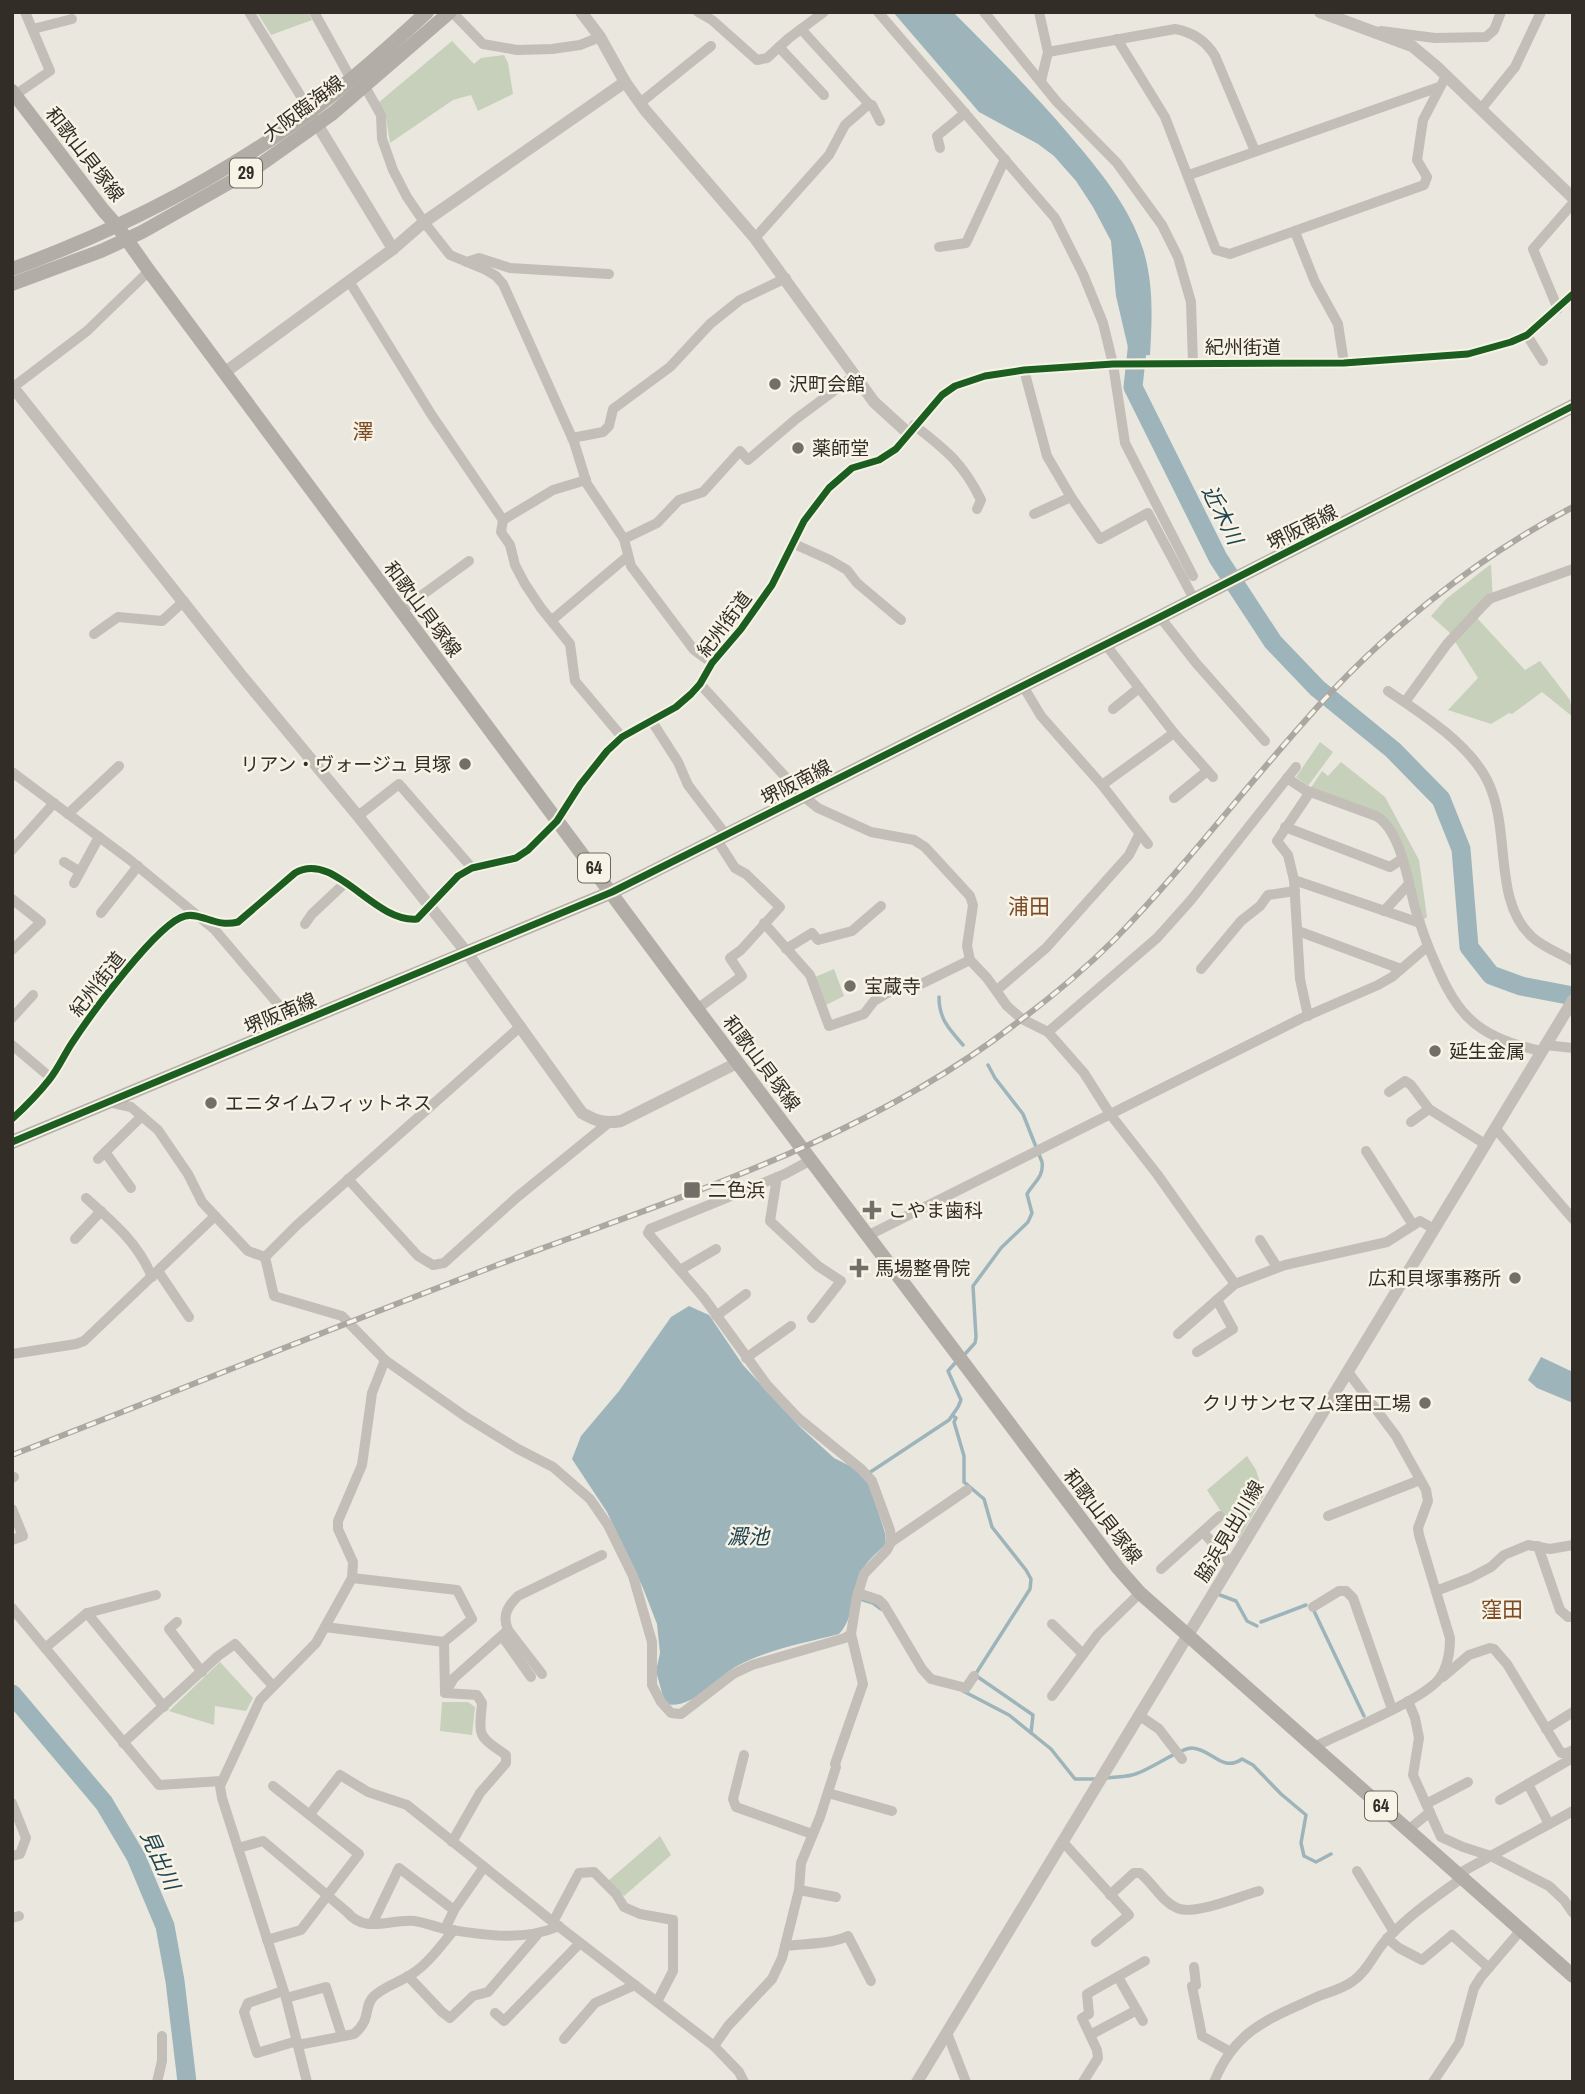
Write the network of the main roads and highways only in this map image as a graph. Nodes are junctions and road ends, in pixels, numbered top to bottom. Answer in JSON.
{"nodes":[{"id":1,"x":427,"y":12,"type":"edge"},
{"id":2,"x":451,"y":12,"type":"edge"},
{"id":3,"x":357,"y":82,"type":"junction"},
{"id":4,"x":14,"y":97,"type":"edge"},
{"id":5,"x":122,"y":232,"type":"junction"},
{"id":6,"x":12,"y":269,"type":"edge"},
{"id":7,"x":12,"y":284,"type":"edge"},
{"id":8,"x":1573,"y":406,"type":"edge"},
{"id":9,"x":612,"y":892,"type":"junction"},
{"id":10,"x":12,"y":1142,"type":"edge"},
{"id":11,"x":1573,"y":1976,"type":"edge"}],
"edges":[{"from":1,"to":3,"type":"main road","name":"大阪臨海線","number":"29"},
{"from":2,"to":3,"type":"main road","name":"大阪臨海線","number":"29"},
{"from":3,"to":5,"type":"main road","name":"大阪臨海線","number":"29"},
{"from":4,"to":5,"type":"main road","name":"和歌山貝塚線","number":"64"},
{"from":5,"to":6,"type":"main road","name":"大阪臨海線","number":"29"},
{"from":5,"to":7,"type":"main road","name":"大阪臨海線","number":"29"},
{"from":5,"to":9,"type":"main road","name":"和歌山貝塚線","number":"64"},
{"from":8,"to":9,"type":"main road","name":"堺阪南線"},
{"from":9,"to":10,"type":"main road","name":"堺阪南線"},
{"from":9,"to":11,"type":"main road","name":"和歌山貝塚線","number":"64"}]}
